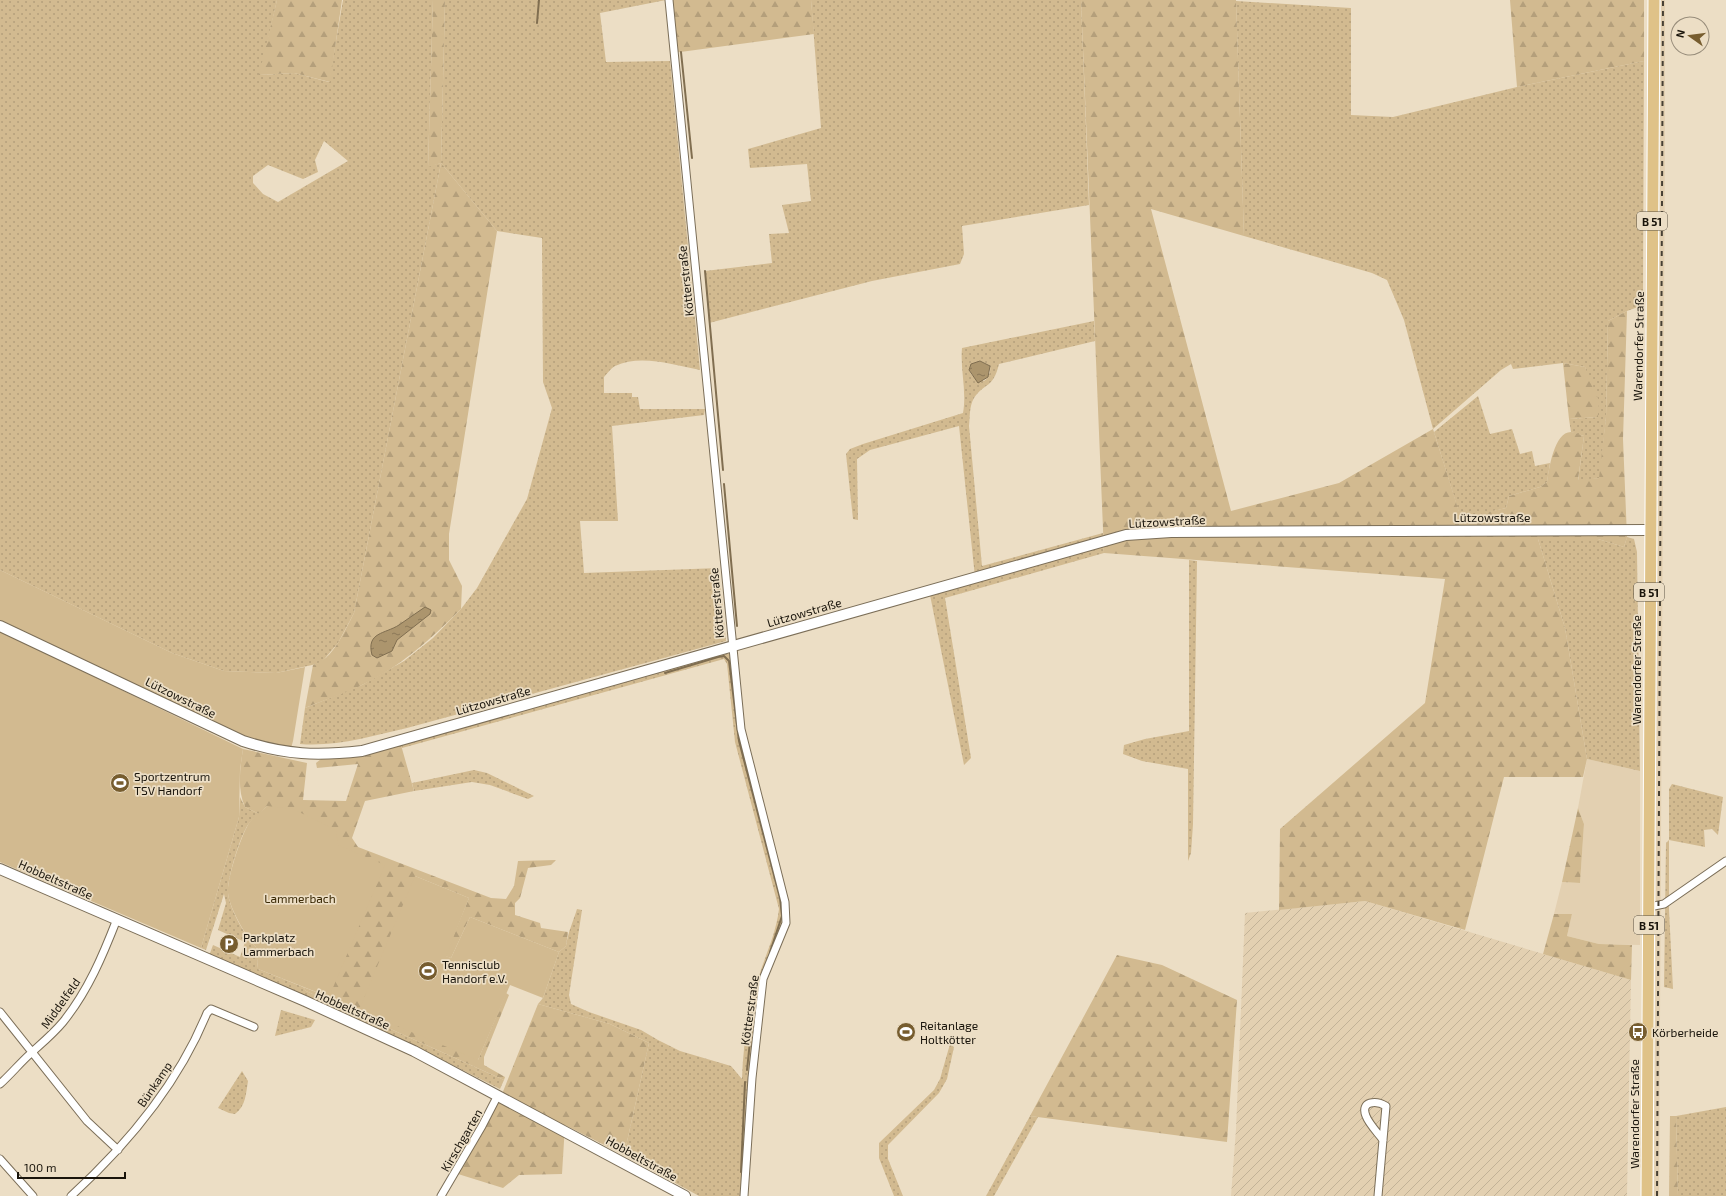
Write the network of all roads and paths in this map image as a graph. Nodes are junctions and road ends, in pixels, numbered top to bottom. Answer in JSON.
{"nodes":[{"id":1,"x":669,"y":0,"type":"edge"},
{"id":2,"x":1654,"y":0,"type":"edge"},
{"id":3,"x":1649,"y":530,"type":"junction"},
{"id":4,"x":0,"y":626,"type":"edge"},
{"id":5,"x":732,"y":646,"type":"junction"},
{"id":6,"x":1726,"y":861,"type":"edge"},
{"id":7,"x":0,"y":868,"type":"edge"},
{"id":8,"x":1649,"y":907,"type":"junction"},
{"id":9,"x":117,"y":919,"type":"junction"},
{"id":10,"x":0,"y":1012,"type":"edge"},
{"id":11,"x":254,"y":1027,"type":"dead end"},
{"id":12,"x":31,"y":1053,"type":"junction"},
{"id":13,"x":0,"y":1084,"type":"edge"},
{"id":14,"x":498,"y":1095,"type":"junction"},
{"id":15,"x":1382,"y":1140,"type":"junction"},
{"id":16,"x":118,"y":1150,"type":"junction"},
{"id":17,"x":0,"y":1159,"type":"edge"},
{"id":18,"x":33,"y":1196,"type":"edge"},
{"id":19,"x":71,"y":1196,"type":"edge"},
{"id":20,"x":441,"y":1196,"type":"edge"},
{"id":21,"x":685,"y":1196,"type":"edge"},
{"id":22,"x":744,"y":1196,"type":"edge"},
{"id":23,"x":1378,"y":1196,"type":"edge"},
{"id":24,"x":1647,"y":1196,"type":"edge"}],
"edges":[{"from":1,"to":5,"type":"street","name":"Kötterstraße"},
{"from":2,"to":3,"type":"main road","name":"Warendorfer Straße","number":"B 51"},
{"from":3,"to":5,"type":"street","name":"Lützowstraße"},
{"from":3,"to":8,"type":"main road","name":"Warendorfer Straße","number":"B 51"},
{"from":4,"to":5,"type":"street","name":"Lützowstraße"},
{"from":5,"to":22,"type":"street","name":"Kötterstraße"},
{"from":6,"to":8,"type":"street"},
{"from":7,"to":9,"type":"street","name":"Hobbeltstraße"},
{"from":8,"to":24,"type":"main road","name":"Warendorfer Straße","number":"B 51"},
{"from":9,"to":12,"type":"street","name":"Middelfeld"},
{"from":9,"to":14,"type":"street","name":"Hobbeltstraße"},
{"from":10,"to":12,"type":"street"},
{"from":11,"to":16,"type":"street","name":"Bünkamp"},
{"from":12,"to":13,"type":"street","name":"Middelfeld"},
{"from":12,"to":16,"type":"street"},
{"from":14,"to":20,"type":"street","name":"Kirschgarten"},
{"from":14,"to":21,"type":"street","name":"Hobbeltstraße"},
{"from":15,"to":15,"type":"street"},
{"from":15,"to":23,"type":"street"},
{"from":16,"to":19,"type":"street","name":"Bünkamp"},
{"from":17,"to":18,"type":"street"}]}
